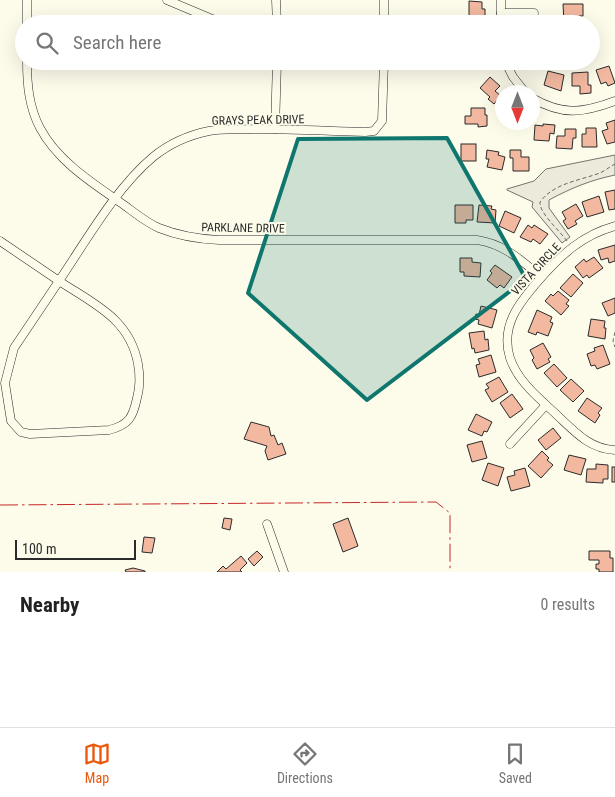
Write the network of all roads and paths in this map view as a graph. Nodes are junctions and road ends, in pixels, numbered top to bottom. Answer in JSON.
{"nodes":[{"id":1,"x":27,"y":0,"type":"edge"},
{"id":2,"x":167,"y":0,"type":"edge"},
{"id":3,"x":276,"y":0,"type":"edge"},
{"id":4,"x":384,"y":0,"type":"edge"},
{"id":5,"x":501,"y":0,"type":"edge"},
{"id":6,"x":501,"y":13,"type":"joint"},
{"id":7,"x":534,"y":13,"type":"dead end"},
{"id":8,"x":27,"y":15,"type":"edge"},
{"id":9,"x":203,"y":15,"type":"edge"},
{"id":10,"x":277,"y":15,"type":"edge"},
{"id":11,"x":384,"y":15,"type":"edge"},
{"id":12,"x":27,"y":70,"type":"edge"},
{"id":13,"x":276,"y":70,"type":"edge"},
{"id":14,"x":384,"y":70,"type":"edge"},
{"id":15,"x":509,"y":70,"type":"edge"},
{"id":16,"x":519,"y":85,"type":"edge"},
{"id":17,"x":615,"y":101,"type":"edge"},
{"id":18,"x":540,"y":102,"type":"edge"},
{"id":19,"x":275,"y":129,"type":"junction"},
{"id":20,"x":615,"y":164,"type":"edge"},
{"id":21,"x":115,"y":199,"type":"junction"},
{"id":22,"x":615,"y":226,"type":"edge"},
{"id":23,"x":567,"y":240,"type":"dead end"},
{"id":24,"x":0,"y":241,"type":"edge"},
{"id":25,"x":542,"y":277,"type":"junction"},
{"id":26,"x":59,"y":281,"type":"junction"},
{"id":27,"x":615,"y":332,"type":"edge"},
{"id":28,"x":615,"y":347,"type":"edge"},
{"id":29,"x":546,"y":405,"type":"junction"},
{"id":30,"x":510,"y":444,"type":"dead end"},
{"id":31,"x":615,"y":450,"type":"edge"},
{"id":32,"x":267,"y":524,"type":"dead end"},
{"id":33,"x":284,"y":572,"type":"edge"}],
"edges":[{"from":1,"to":8,"type":"street"},
{"from":2,"to":9,"type":"street"},
{"from":3,"to":10,"type":"street"},
{"from":4,"to":11,"type":"street"},
{"from":5,"to":6,"type":"street"},
{"from":6,"to":7,"type":"street"},
{"from":12,"to":21,"type":"street","name":"PARKLANE DRIVE"},
{"from":13,"to":19,"type":"street"},
{"from":14,"to":19,"type":"street","name":"GRAYS PEAK DRIVE"},
{"from":15,"to":16,"type":"street"},
{"from":17,"to":18,"type":"street"},
{"from":19,"to":21,"type":"street","name":"GRAYS PEAK DRIVE"},
{"from":20,"to":23,"type":"path"},
{"from":21,"to":25,"type":"street","name":"PARKLANE DRIVE"},
{"from":21,"to":26,"type":"street","name":"GRAYS PEAK DRIVE"},
{"from":22,"to":25,"type":"street","name":"VISTA CIRCLE"},
{"from":24,"to":26,"type":"street"},
{"from":25,"to":29,"type":"street","name":"VISTA CIRCLE"},
{"from":26,"to":26,"type":"street"},
{"from":27,"to":28,"type":"path"},
{"from":29,"to":30,"type":"street"},
{"from":29,"to":31,"type":"street","name":"VISTA CIRCLE"},
{"from":32,"to":33,"type":"street"}]}
